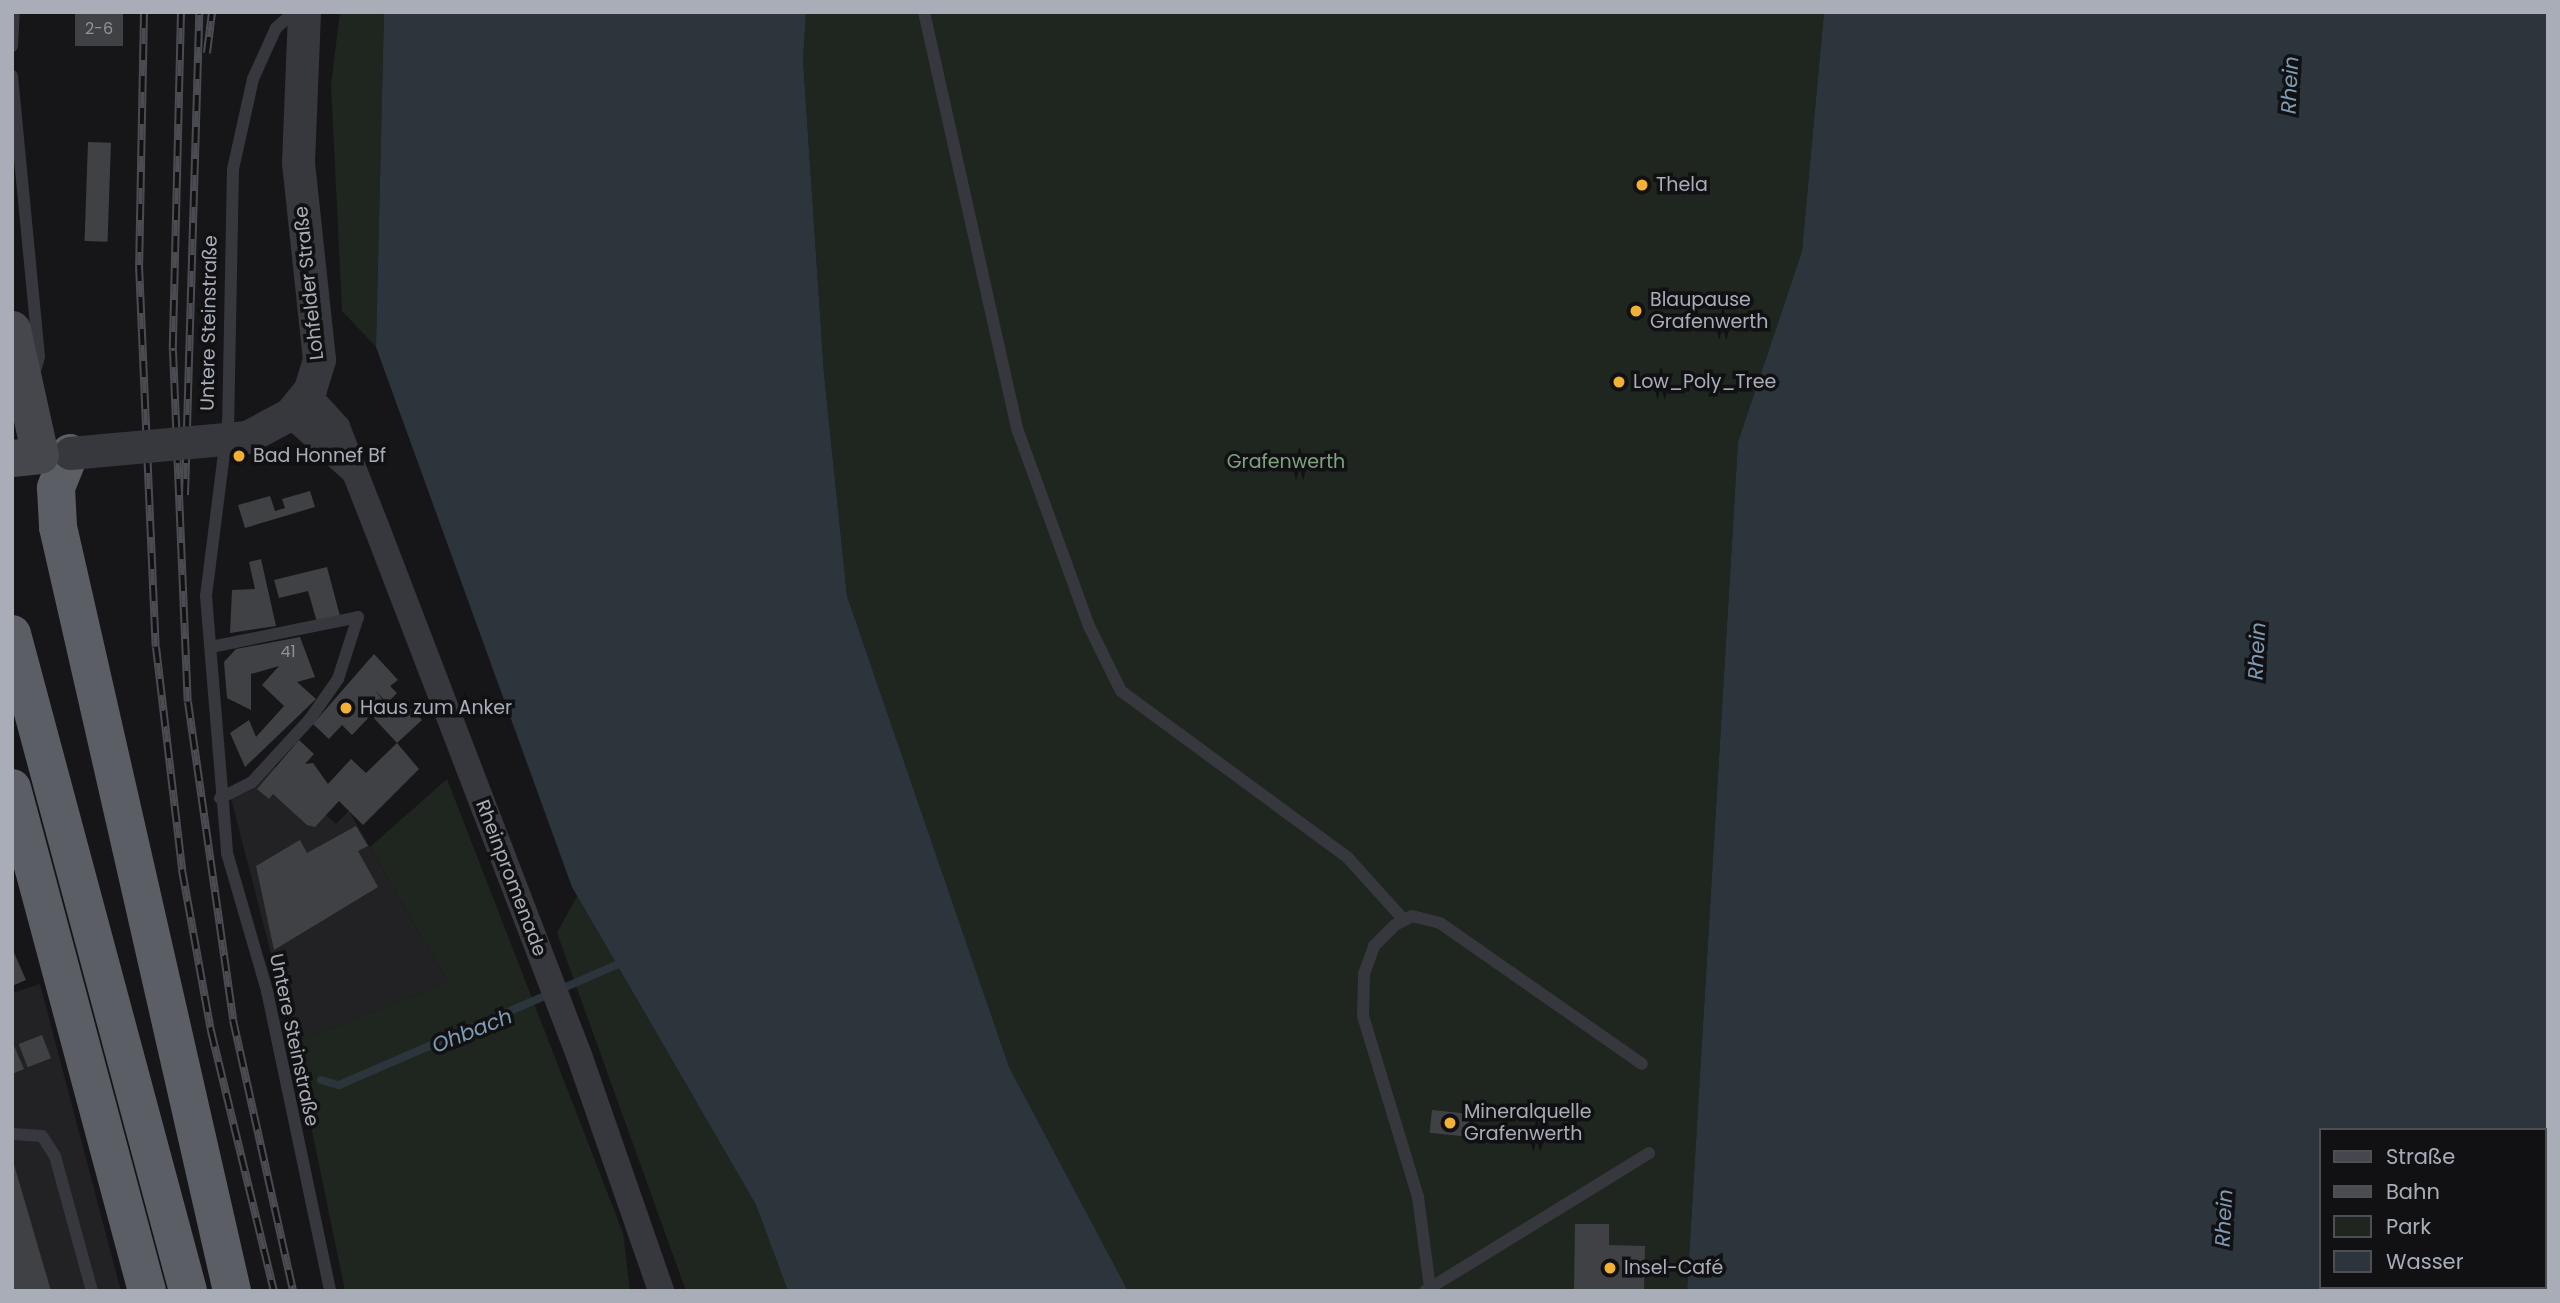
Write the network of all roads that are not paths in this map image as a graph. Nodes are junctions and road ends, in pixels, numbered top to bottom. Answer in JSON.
{"nodes":[{"id":1,"x":14,"y":12,"type":"edge"},
{"id":2,"x":294,"y":12,"type":"edge"},
{"id":3,"x":304,"y":12,"type":"edge"},
{"id":4,"x":924,"y":12,"type":"edge"},
{"id":5,"x":12,"y":47,"type":"edge"},
{"id":6,"x":12,"y":76,"type":"edge"},
{"id":7,"x":12,"y":329,"type":"edge"},
{"id":8,"x":298,"y":404,"type":"junction"},
{"id":9,"x":24,"y":408,"type":"dead end"},
{"id":10,"x":41,"y":455,"type":"edge"},
{"id":11,"x":12,"y":634,"type":"edge"},
{"id":12,"x":211,"y":647,"type":"junction"},
{"id":13,"x":12,"y":788,"type":"edge"},
{"id":14,"x":220,"y":798,"type":"junction"},
{"id":15,"x":1404,"y":920,"type":"junction"},
{"id":16,"x":1642,"y":1064,"type":"dead end"},
{"id":17,"x":12,"y":1134,"type":"edge"},
{"id":18,"x":1649,"y":1153,"type":"dead end"},
{"id":19,"x":1427,"y":1289,"type":"edge"},
{"id":20,"x":92,"y":1291,"type":"edge"},
{"id":21,"x":147,"y":1291,"type":"edge"},
{"id":22,"x":188,"y":1291,"type":"edge"},
{"id":23,"x":232,"y":1291,"type":"edge"},
{"id":24,"x":330,"y":1291,"type":"edge"},
{"id":25,"x":661,"y":1291,"type":"edge"}],
"edges":[{"from":1,"to":5,"type":"lane"},
{"from":2,"to":12,"type":"lane","name":"Untere Steinstraße"},
{"from":3,"to":8,"type":"street","name":"Lohfelder Straße"},
{"from":4,"to":15,"type":"lane"},
{"from":6,"to":9,"type":"lane"},
{"from":7,"to":10,"type":"main road","bridge":true},
{"from":8,"to":10,"type":"street","bridge":true},
{"from":8,"to":25,"type":"street","name":"Rheinpromenade"},
{"from":10,"to":23,"type":"highway"},
{"from":11,"to":22,"type":"highway"},
{"from":12,"to":14,"type":"lane","name":"Untere Steinstraße"},
{"from":12,"to":14,"type":"lane"},
{"from":13,"to":21,"type":"highway"},
{"from":14,"to":24,"type":"lane","name":"Untere Steinstraße"},
{"from":15,"to":16,"type":"lane"},
{"from":15,"to":19,"type":"lane"},
{"from":17,"to":20,"type":"lane"},
{"from":18,"to":19,"type":"lane"}]}
